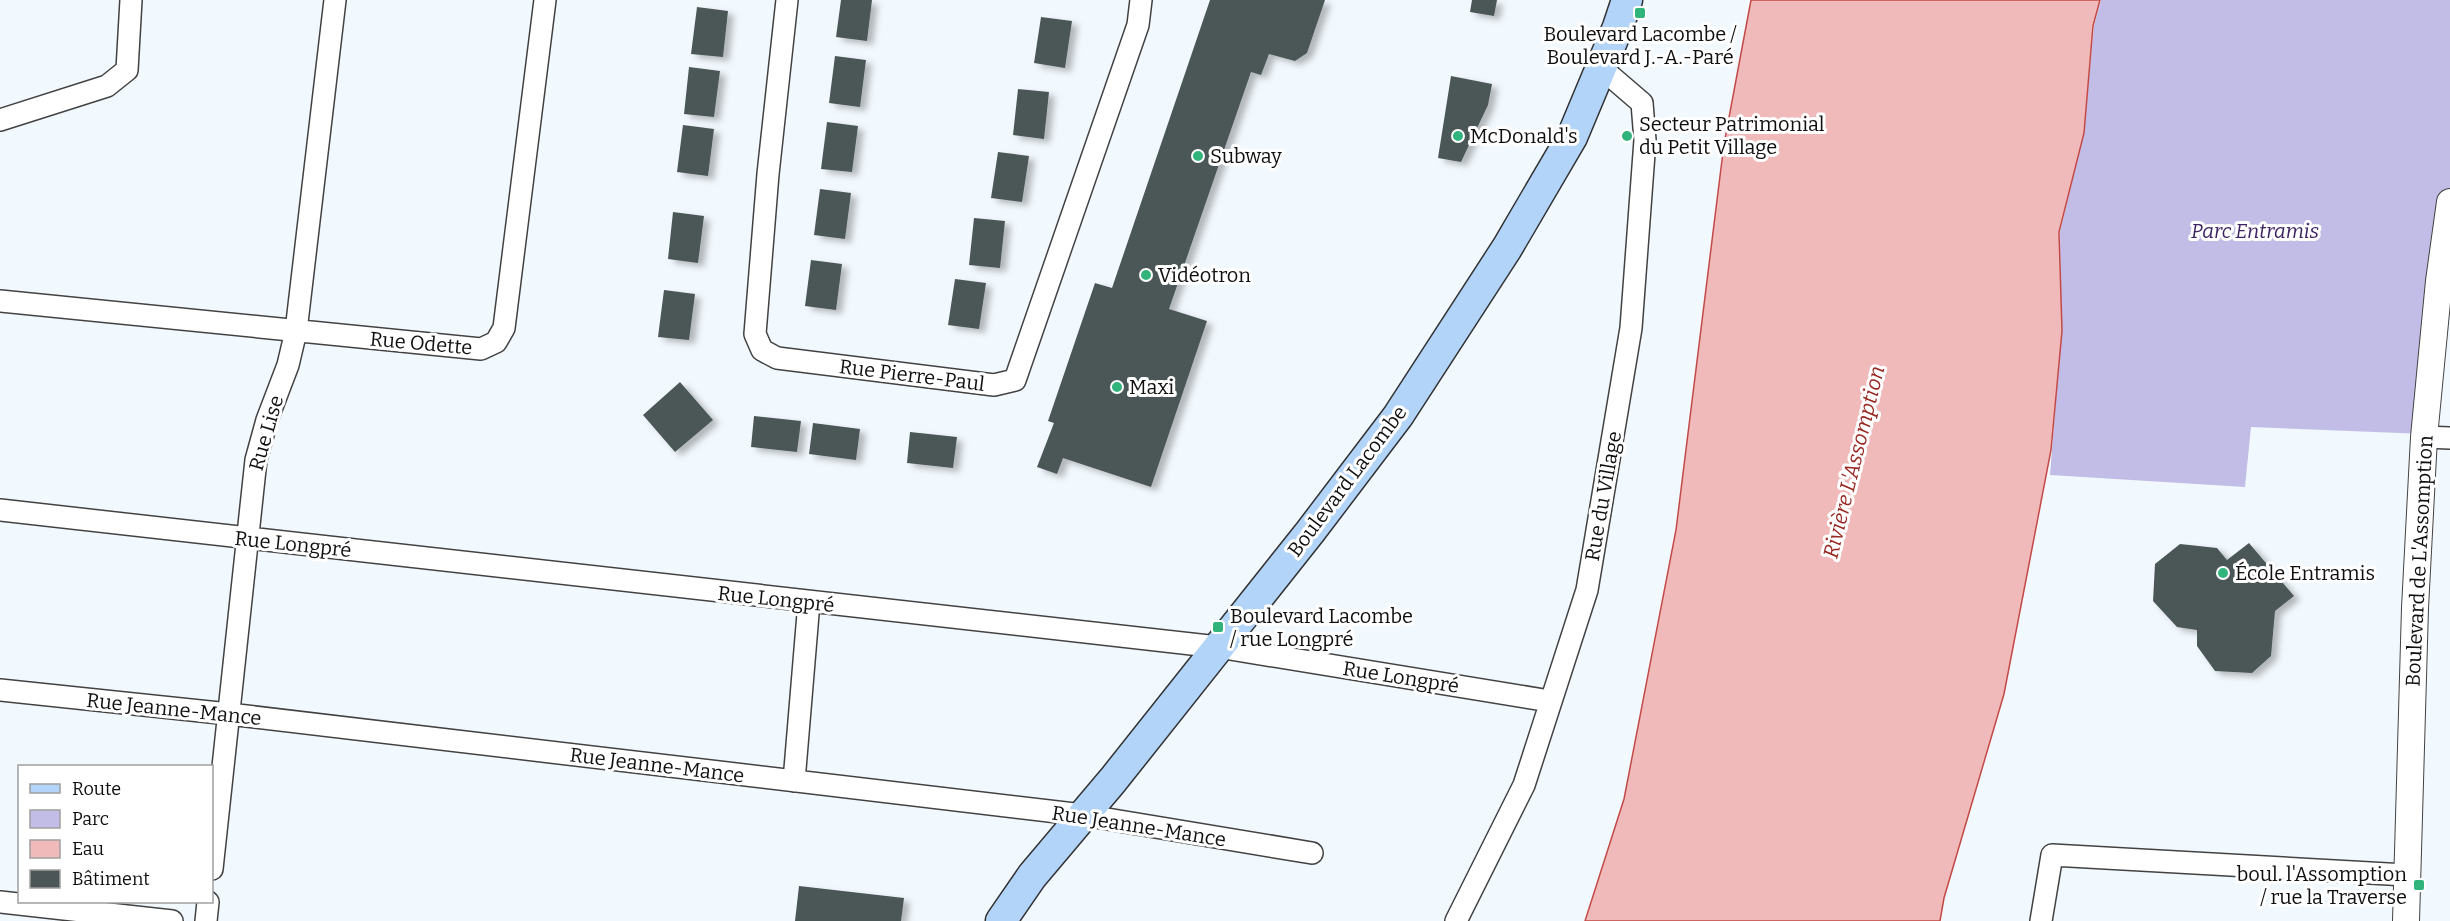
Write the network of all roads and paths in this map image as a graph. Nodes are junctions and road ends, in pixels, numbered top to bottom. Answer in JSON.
{"nodes":[{"id":1,"x":131,"y":0,"type":"edge"},
{"id":2,"x":335,"y":0,"type":"edge"},
{"id":3,"x":545,"y":0,"type":"edge"},
{"id":4,"x":787,"y":0,"type":"edge"},
{"id":5,"x":1141,"y":0,"type":"edge"},
{"id":6,"x":1627,"y":0,"type":"edge"},
{"id":7,"x":1600,"y":67,"type":"junction"},
{"id":8,"x":0,"y":120,"type":"edge"},
{"id":9,"x":2450,"y":202,"type":"edge"},
{"id":10,"x":0,"y":301,"type":"edge"},
{"id":11,"x":296,"y":331,"type":"junction"},
{"id":12,"x":2424,"y":437,"type":"junction"},
{"id":13,"x":2450,"y":438,"type":"edge"},
{"id":14,"x":0,"y":510,"type":"edge"},
{"id":15,"x":249,"y":539,"type":"junction"},
{"id":16,"x":809,"y":602,"type":"junction"},
{"id":17,"x":1218,"y":647,"type":"junction"},
{"id":18,"x":0,"y":690,"type":"edge"},
{"id":19,"x":1550,"y":701,"type":"junction"},
{"id":20,"x":229,"y":714,"type":"junction"},
{"id":21,"x":794,"y":781,"type":"junction"},
{"id":22,"x":1083,"y":815,"type":"junction"},
{"id":23,"x":1312,"y":854,"type":"dead end"},
{"id":24,"x":213,"y":860,"type":"edge"},
{"id":25,"x":2406,"y":875,"type":"junction"},
{"id":26,"x":0,"y":902,"type":"edge"},
{"id":27,"x":208,"y":903,"type":"edge"},
{"id":28,"x":172,"y":921,"type":"edge"},
{"id":29,"x":206,"y":921,"type":"edge"},
{"id":30,"x":1001,"y":921,"type":"edge"},
{"id":31,"x":1456,"y":921,"type":"edge"},
{"id":32,"x":2041,"y":921,"type":"edge"},
{"id":33,"x":2406,"y":921,"type":"edge"}],
"edges":[{"from":1,"to":8,"type":"street"},
{"from":2,"to":11,"type":"street","name":"Rue Lise"},
{"from":3,"to":11,"type":"street","name":"Rue Odette"},
{"from":4,"to":5,"type":"street","name":"Rue Pierre-Paul"},
{"from":6,"to":7,"type":"main road","name":"Boulevard Lacombe"},
{"from":7,"to":17,"type":"main road","name":"Boulevard Lacombe"},
{"from":7,"to":19,"type":"street","name":"Rue du Village"},
{"from":9,"to":12,"type":"street","name":"Boulevard de L'Assomption"},
{"from":10,"to":11,"type":"street","name":"Rue Odette"},
{"from":11,"to":15,"type":"street","name":"Rue Lise"},
{"from":12,"to":13,"type":"street"},
{"from":12,"to":25,"type":"street","name":"Boulevard de L'Assomption"},
{"from":14,"to":15,"type":"street","name":"Rue Longpré"},
{"from":15,"to":16,"type":"street","name":"Rue Longpré"},
{"from":15,"to":20,"type":"street","name":"Rue Lise"},
{"from":16,"to":17,"type":"street","name":"Rue Longpré"},
{"from":16,"to":21,"type":"street"},
{"from":17,"to":19,"type":"street","name":"Rue Longpré"},
{"from":17,"to":22,"type":"main road","name":"Boulevard Lacombe"},
{"from":18,"to":20,"type":"street","name":"Rue Jeanne-Mance"},
{"from":19,"to":31,"type":"street","name":"Rue du Village"},
{"from":20,"to":21,"type":"street","name":"Rue Jeanne-Mance"},
{"from":20,"to":24,"type":"street","name":"Rue Lise"},
{"from":21,"to":22,"type":"street","name":"Rue Jeanne-Mance"},
{"from":22,"to":23,"type":"street","name":"Rue Jeanne-Mance"},
{"from":22,"to":30,"type":"main road","name":"Boulevard Lacombe"},
{"from":25,"to":32,"type":"street"},
{"from":25,"to":33,"type":"street","name":"Boulevard de L'Assomption"},
{"from":26,"to":28,"type":"street"},
{"from":27,"to":29,"type":"street"}]}
